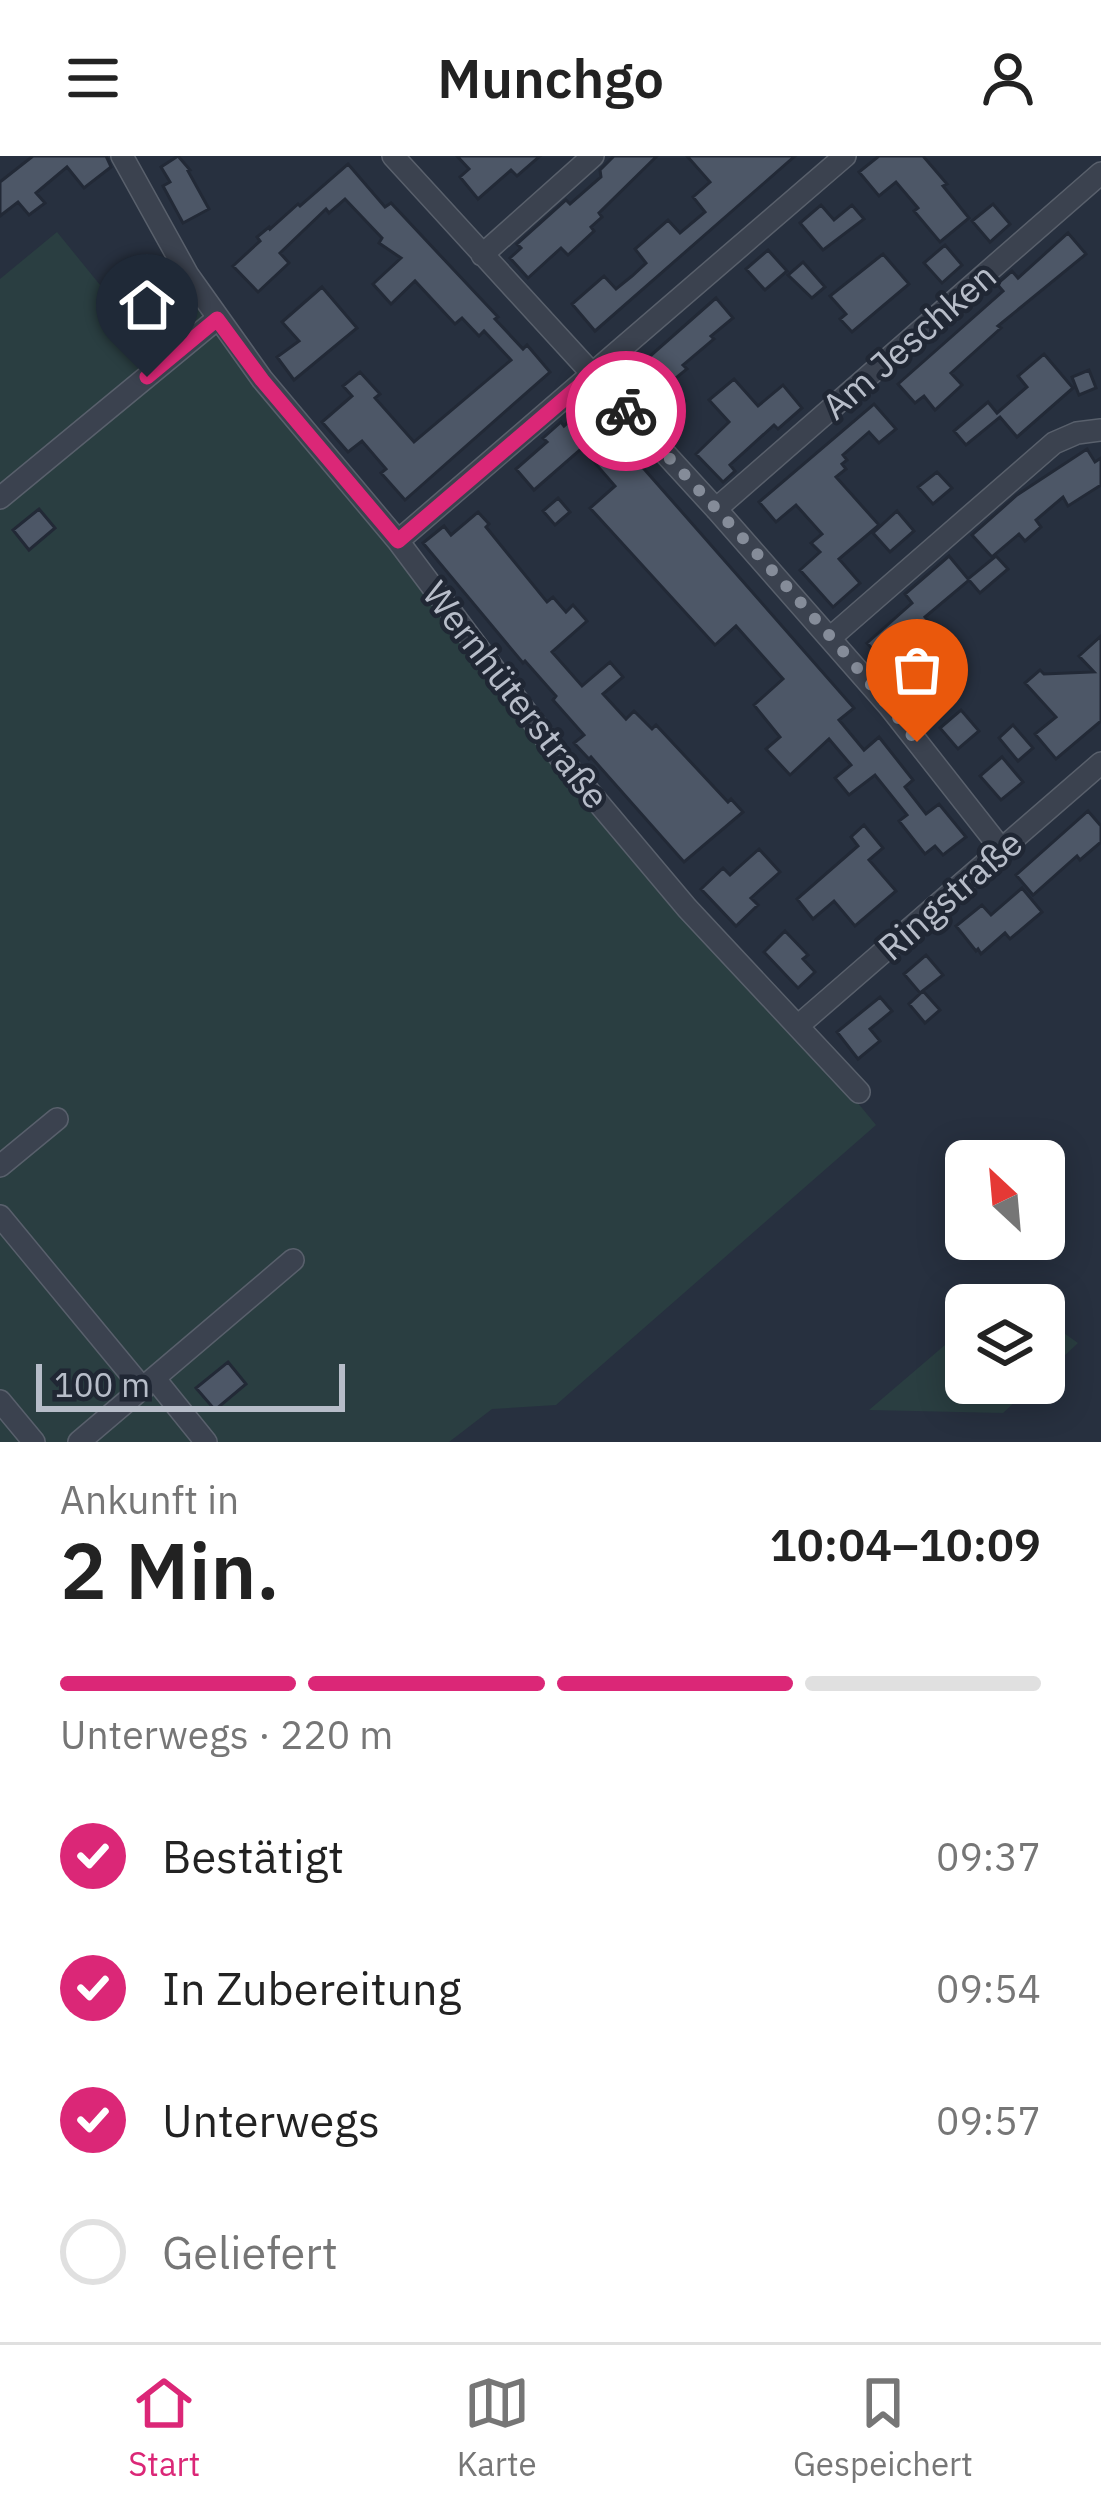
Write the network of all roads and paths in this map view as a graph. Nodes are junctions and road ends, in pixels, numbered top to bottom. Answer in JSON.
{"nodes":[{"id":1,"x":122,"y":156,"type":"edge"},
{"id":2,"x":393,"y":156,"type":"edge"},
{"id":3,"x":593,"y":156,"type":"edge"},
{"id":4,"x":845,"y":156,"type":"edge"},
{"id":5,"x":1101,"y":172,"type":"edge"},
{"id":6,"x":482,"y":255,"type":"junction"},
{"id":7,"x":217,"y":319,"type":"junction"},
{"id":8,"x":592,"y":375,"type":"junction"},
{"id":9,"x":1101,"y":430,"type":"edge"},
{"id":10,"x":0,"y":498,"type":"edge"},
{"id":11,"x":716,"y":509,"type":"junction"},
{"id":12,"x":398,"y":541,"type":"junction"},
{"id":13,"x":830,"y":638,"type":"junction"},
{"id":14,"x":1101,"y":764,"type":"edge"},
{"id":15,"x":1002,"y":850,"type":"junction"},
{"id":16,"x":799,"y":1025,"type":"junction"},
{"id":17,"x":859,"y":1092,"type":"dead end"},
{"id":18,"x":57,"y":1119,"type":"dead end"},
{"id":19,"x":0,"y":1166,"type":"edge"},
{"id":20,"x":0,"y":1216,"type":"edge"},
{"id":21,"x":293,"y":1260,"type":"dead end"},
{"id":22,"x":149,"y":1384,"type":"junction"},
{"id":23,"x":0,"y":1401,"type":"edge"},
{"id":24,"x":34,"y":1442,"type":"edge"},
{"id":25,"x":79,"y":1442,"type":"edge"},
{"id":26,"x":206,"y":1442,"type":"edge"}],
"edges":[{"from":1,"to":7,"type":"street","name":"Wernhüterstraße"},
{"from":2,"to":6,"type":"street"},
{"from":3,"to":6,"type":"street"},
{"from":4,"to":8,"type":"street"},
{"from":5,"to":11,"type":"street","name":"Am Jeschken"},
{"from":6,"to":8,"type":"street"},
{"from":7,"to":10,"type":"street"},
{"from":7,"to":12,"type":"street","name":"Wernhüterstraße"},
{"from":8,"to":11,"type":"street"},
{"from":8,"to":12,"type":"street"},
{"from":9,"to":13,"type":"street"},
{"from":11,"to":13,"type":"street"},
{"from":12,"to":16,"type":"street","name":"Wernhüterstraße"},
{"from":13,"to":15,"type":"street"},
{"from":14,"to":15,"type":"street","name":"Ringstraße"},
{"from":15,"to":16,"type":"street","name":"Ringstraße"},
{"from":16,"to":17,"type":"street","name":"Wernhüterstraße"},
{"from":18,"to":19,"type":"street"},
{"from":20,"to":22,"type":"street"},
{"from":21,"to":22,"type":"street"},
{"from":22,"to":25,"type":"street"},
{"from":22,"to":26,"type":"street"},
{"from":23,"to":24,"type":"street"}]}
